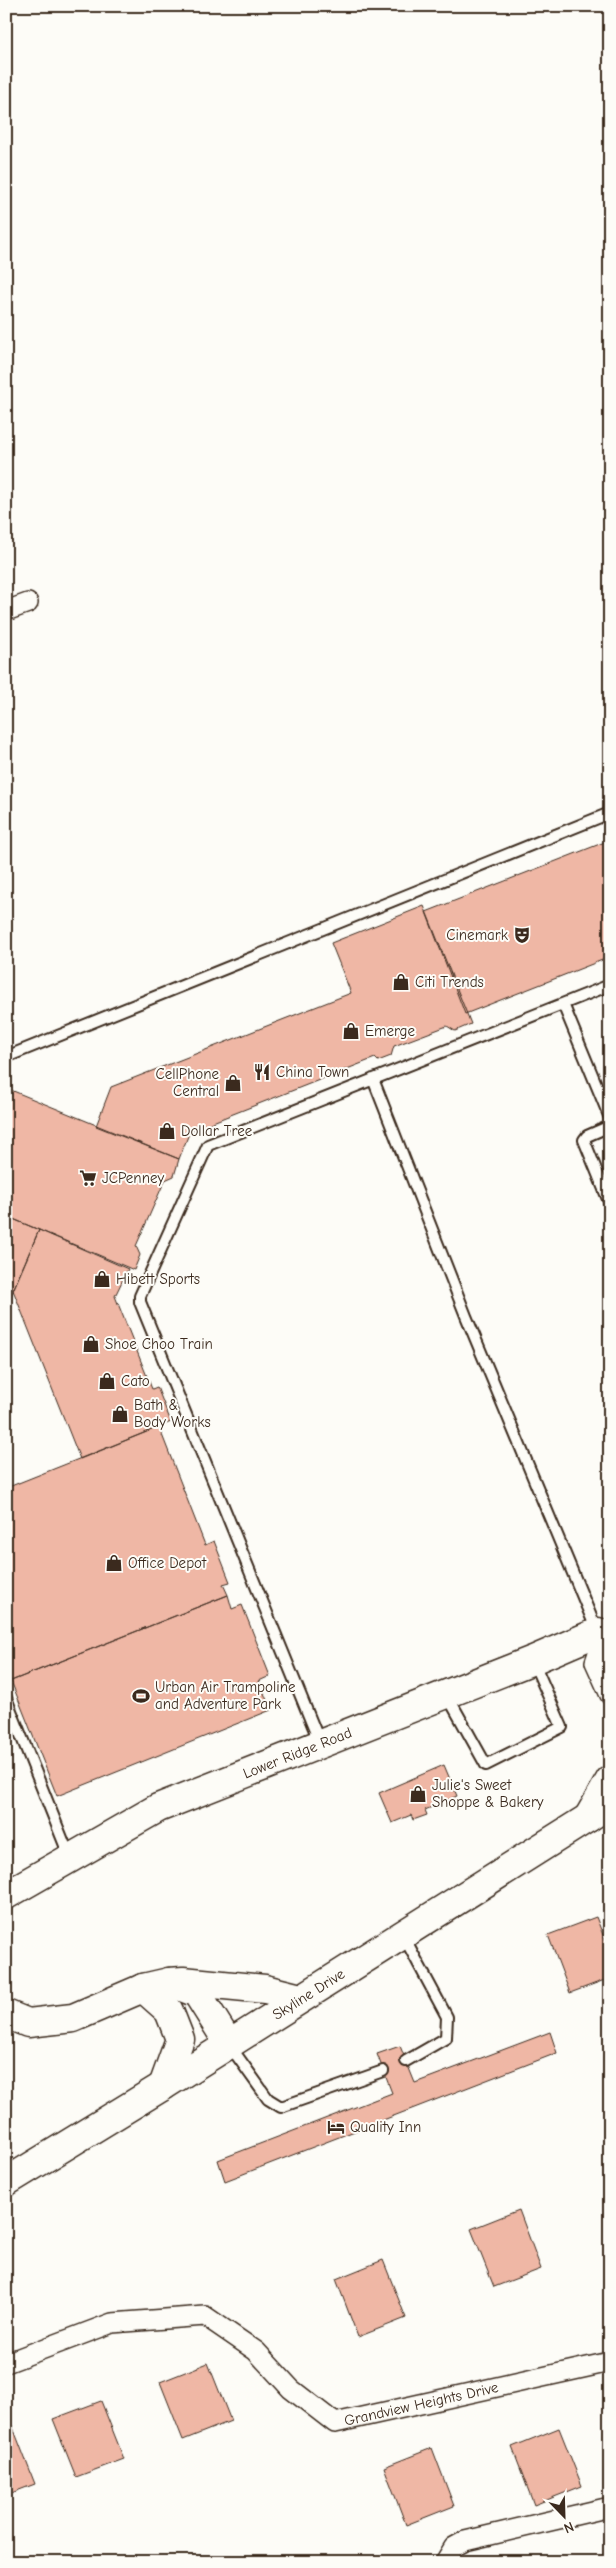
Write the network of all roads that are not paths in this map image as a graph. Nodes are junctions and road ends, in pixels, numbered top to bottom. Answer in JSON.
{"nodes":[{"id":1,"x":28,"y":603,"type":"dead end"},
{"id":2,"x":6,"y":611,"type":"edge"},
{"id":3,"x":610,"y":813,"type":"edge"},
{"id":4,"x":610,"y":985,"type":"edge"},
{"id":5,"x":563,"y":1004,"type":"junction"},
{"id":6,"x":6,"y":1058,"type":"edge"},
{"id":7,"x":373,"y":1079,"type":"junction"},
{"id":8,"x":610,"y":1118,"type":"edge"},
{"id":9,"x":610,"y":1126,"type":"edge"},
{"id":10,"x":610,"y":1204,"type":"edge"},
{"id":11,"x":605,"y":1636,"type":"edge"},
{"id":12,"x":533,"y":1660,"type":"junction"},
{"id":13,"x":447,"y":1694,"type":"junction"},
{"id":14,"x":610,"y":1696,"type":"edge"},
{"id":15,"x":6,"y":1698,"type":"edge"},
{"id":16,"x":320,"y":1744,"type":"junction"},
{"id":17,"x":610,"y":1780,"type":"edge"},
{"id":18,"x":599,"y":1811,"type":"edge"},
{"id":19,"x":70,"y":1859,"type":"junction"},
{"id":20,"x":6,"y":1896,"type":"edge"},
{"id":21,"x":403,"y":1934,"type":"junction"},
{"id":22,"x":156,"y":1985,"type":"junction"},
{"id":23,"x":300,"y":1998,"type":"junction"},
{"id":24,"x":6,"y":2014,"type":"edge"},
{"id":25,"x":229,"y":2044,"type":"junction"},
{"id":26,"x":406,"y":2061,"type":"dead end"},
{"id":27,"x":383,"y":2071,"type":"dead end"},
{"id":28,"x":164,"y":2086,"type":"junction"},
{"id":29,"x":6,"y":2182,"type":"edge"},
{"id":30,"x":610,"y":2362,"type":"edge"},
{"id":31,"x":6,"y":2363,"type":"edge"},
{"id":32,"x":610,"y":2507,"type":"edge"},
{"id":33,"x":445,"y":2562,"type":"edge"}],
"edges":[{"from":1,"to":2,"type":"street"},
{"from":3,"to":6,"type":"lane"},
{"from":4,"to":5,"type":"lane"},
{"from":5,"to":7,"type":"lane"},
{"from":5,"to":8,"type":"lane"},
{"from":7,"to":11,"type":"lane"},
{"from":7,"to":16,"type":"lane"},
{"from":9,"to":10,"type":"lane"},
{"from":11,"to":12,"type":"main road","name":"Lower Ridge Road"},
{"from":11,"to":14,"type":"street"},
{"from":12,"to":13,"type":"main road","name":"Lower Ridge Road"},
{"from":12,"to":13,"type":"lane"},
{"from":13,"to":16,"type":"main road","name":"Lower Ridge Road"},
{"from":15,"to":19,"type":"lane"},
{"from":16,"to":19,"type":"main road","name":"Lower Ridge Road"},
{"from":17,"to":18,"type":"main road"},
{"from":18,"to":21,"type":"main road","name":"Skyline Drive"},
{"from":19,"to":20,"type":"main road","name":"Lower Ridge Road"},
{"from":21,"to":23,"type":"main road","name":"Skyline Drive"},
{"from":21,"to":26,"type":"lane"},
{"from":22,"to":23,"type":"main road"},
{"from":22,"to":24,"type":"main road"},
{"from":22,"to":25,"type":"main road"},
{"from":22,"to":28,"type":"main road"},
{"from":23,"to":25,"type":"main road","name":"Skyline Drive"},
{"from":25,"to":27,"type":"lane"},
{"from":25,"to":28,"type":"main road","name":"Skyline Drive"},
{"from":28,"to":29,"type":"main road","name":"Skyline Drive"},
{"from":30,"to":31,"type":"street","name":"Grandview Heights Drive"},
{"from":32,"to":33,"type":"street"}]}
